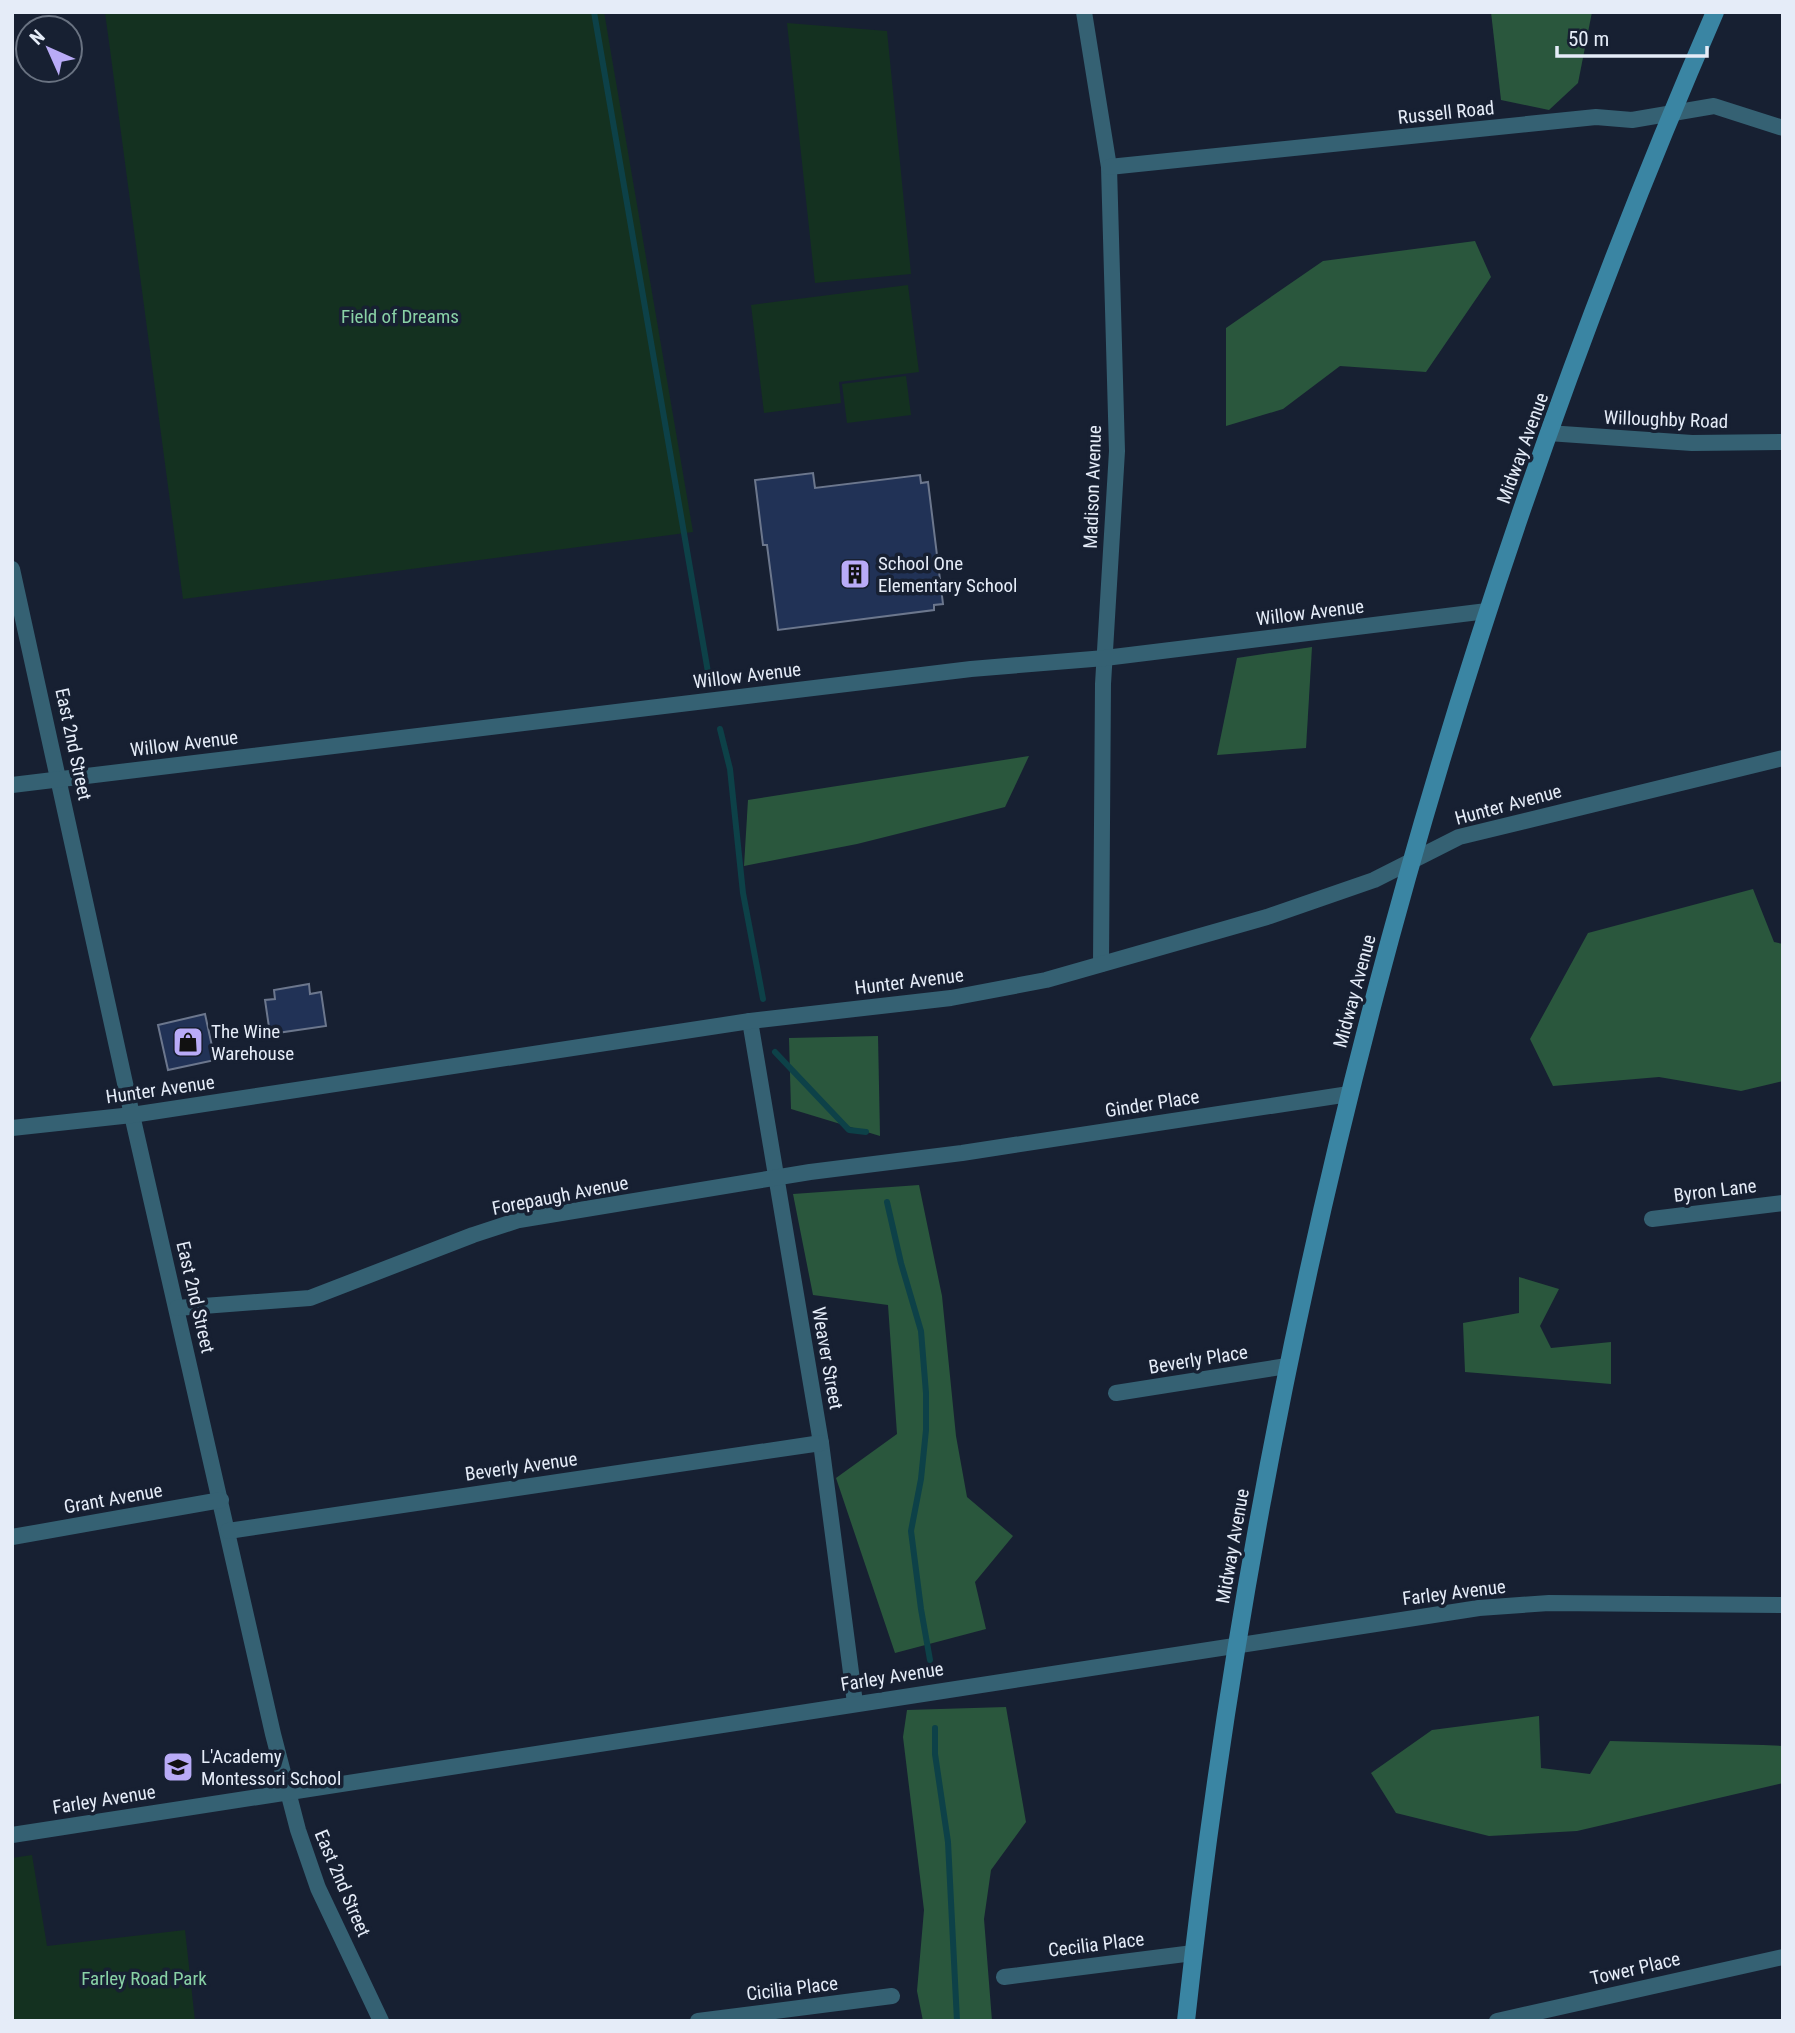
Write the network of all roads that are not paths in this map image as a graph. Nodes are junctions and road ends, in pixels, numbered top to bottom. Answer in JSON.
{"nodes":[{"id":1,"x":1084,"y":12,"type":"edge"},
{"id":2,"x":1715,"y":12,"type":"edge"},
{"id":3,"x":1671,"y":113,"type":"junction"},
{"id":4,"x":1783,"y":128,"type":"edge"},
{"id":5,"x":1109,"y":167,"type":"junction"},
{"id":6,"x":1548,"y":433,"type":"junction"},
{"id":7,"x":1783,"y":442,"type":"edge"},
{"id":8,"x":12,"y":569,"type":"edge"},
{"id":9,"x":1486,"y":611,"type":"junction"},
{"id":10,"x":1105,"y":658,"type":"junction"},
{"id":11,"x":1783,"y":758,"type":"edge"},
{"id":12,"x":60,"y":779,"type":"junction"},
{"id":13,"x":12,"y":785,"type":"edge"},
{"id":14,"x":1410,"y":862,"type":"junction"},
{"id":15,"x":1101,"y":964,"type":"junction"},
{"id":16,"x":750,"y":1021,"type":"junction"},
{"id":17,"x":1349,"y":1094,"type":"junction"},
{"id":18,"x":132,"y":1115,"type":"junction"},
{"id":19,"x":12,"y":1128,"type":"edge"},
{"id":20,"x":962,"y":1153,"type":"joint"},
{"id":21,"x":776,"y":1178,"type":"junction"},
{"id":22,"x":1783,"y":1203,"type":"edge"},
{"id":23,"x":1652,"y":1219,"type":"dead end"},
{"id":24,"x":177,"y":1308,"type":"junction"},
{"id":25,"x":1287,"y":1366,"type":"junction"},
{"id":26,"x":1116,"y":1393,"type":"dead end"},
{"id":27,"x":821,"y":1443,"type":"junction"},
{"id":28,"x":221,"y":1500,"type":"junction"},
{"id":29,"x":228,"y":1531,"type":"junction"},
{"id":30,"x":12,"y":1536,"type":"edge"},
{"id":31,"x":1783,"y":1605,"type":"edge"},
{"id":32,"x":1237,"y":1644,"type":"junction"},
{"id":33,"x":855,"y":1703,"type":"junction"},
{"id":34,"x":288,"y":1792,"type":"junction"},
{"id":35,"x":12,"y":1835,"type":"edge"},
{"id":36,"x":1193,"y":1953,"type":"junction"},
{"id":37,"x":1783,"y":1957,"type":"edge"},
{"id":38,"x":1004,"y":1977,"type":"dead end"},
{"id":39,"x":892,"y":1996,"type":"dead end"},
{"id":40,"x":381,"y":2021,"type":"edge"},
{"id":41,"x":698,"y":2021,"type":"edge"},
{"id":42,"x":1186,"y":2021,"type":"edge"},
{"id":43,"x":1497,"y":2021,"type":"edge"}],
"edges":[{"from":1,"to":5,"type":"street","name":"Madison Avenue"},
{"from":2,"to":3,"type":"street","name":"Midway Avenue"},
{"from":3,"to":4,"type":"street","name":"Russell Road"},
{"from":3,"to":5,"type":"street","name":"Russell Road"},
{"from":3,"to":6,"type":"street","name":"Midway Avenue"},
{"from":5,"to":10,"type":"street","name":"Madison Avenue"},
{"from":6,"to":7,"type":"street","name":"Willoughby Road"},
{"from":6,"to":9,"type":"street","name":"Midway Avenue"},
{"from":8,"to":12,"type":"street","name":"East 2nd Street"},
{"from":9,"to":10,"type":"street","name":"Willow Avenue"},
{"from":9,"to":14,"type":"street","name":"Midway Avenue"},
{"from":10,"to":12,"type":"street","name":"Willow Avenue"},
{"from":10,"to":15,"type":"street","name":"Madison Avenue"},
{"from":11,"to":14,"type":"street","name":"Hunter Avenue"},
{"from":12,"to":13,"type":"street","name":"Willow Avenue"},
{"from":12,"to":18,"type":"street","name":"East 2nd Street"},
{"from":14,"to":15,"type":"street","name":"Hunter Avenue"},
{"from":14,"to":17,"type":"street","name":"Midway Avenue"},
{"from":15,"to":16,"type":"street","name":"Hunter Avenue"},
{"from":16,"to":18,"type":"street","name":"Hunter Avenue"},
{"from":16,"to":21,"type":"street","name":"Weaver Street"},
{"from":17,"to":20,"type":"street","name":"Ginder Place"},
{"from":17,"to":25,"type":"street","name":"Midway Avenue"},
{"from":18,"to":19,"type":"street","name":"Hunter Avenue"},
{"from":18,"to":24,"type":"street","name":"East 2nd Street"},
{"from":20,"to":21,"type":"street","name":"Forepaugh Avenue"},
{"from":21,"to":24,"type":"street","name":"Forepaugh Avenue"},
{"from":21,"to":27,"type":"street","name":"Weaver Street"},
{"from":22,"to":23,"type":"street","name":"Byron Lane"},
{"from":24,"to":28,"type":"street","name":"East 2nd Street"},
{"from":25,"to":26,"type":"street","name":"Beverly Place"},
{"from":25,"to":32,"type":"street","name":"Midway Avenue"},
{"from":27,"to":29,"type":"street","name":"Beverly Avenue"},
{"from":27,"to":33,"type":"street","name":"Weaver Street"},
{"from":28,"to":29,"type":"street","name":"East 2nd Street"},
{"from":28,"to":30,"type":"street","name":"Grant Avenue"},
{"from":29,"to":34,"type":"street","name":"East 2nd Street"},
{"from":31,"to":32,"type":"street","name":"Farley Avenue"},
{"from":32,"to":33,"type":"street","name":"Farley Avenue"},
{"from":32,"to":36,"type":"street","name":"Midway Avenue"},
{"from":33,"to":34,"type":"street","name":"Farley Avenue"},
{"from":34,"to":35,"type":"street","name":"Farley Avenue"},
{"from":34,"to":40,"type":"street","name":"East 2nd Street"},
{"from":36,"to":38,"type":"street","name":"Cecilia Place"},
{"from":36,"to":42,"type":"street","name":"Midway Avenue"},
{"from":37,"to":43,"type":"street","name":"Tower Place"},
{"from":39,"to":41,"type":"street","name":"Cicilia Place"}]}
